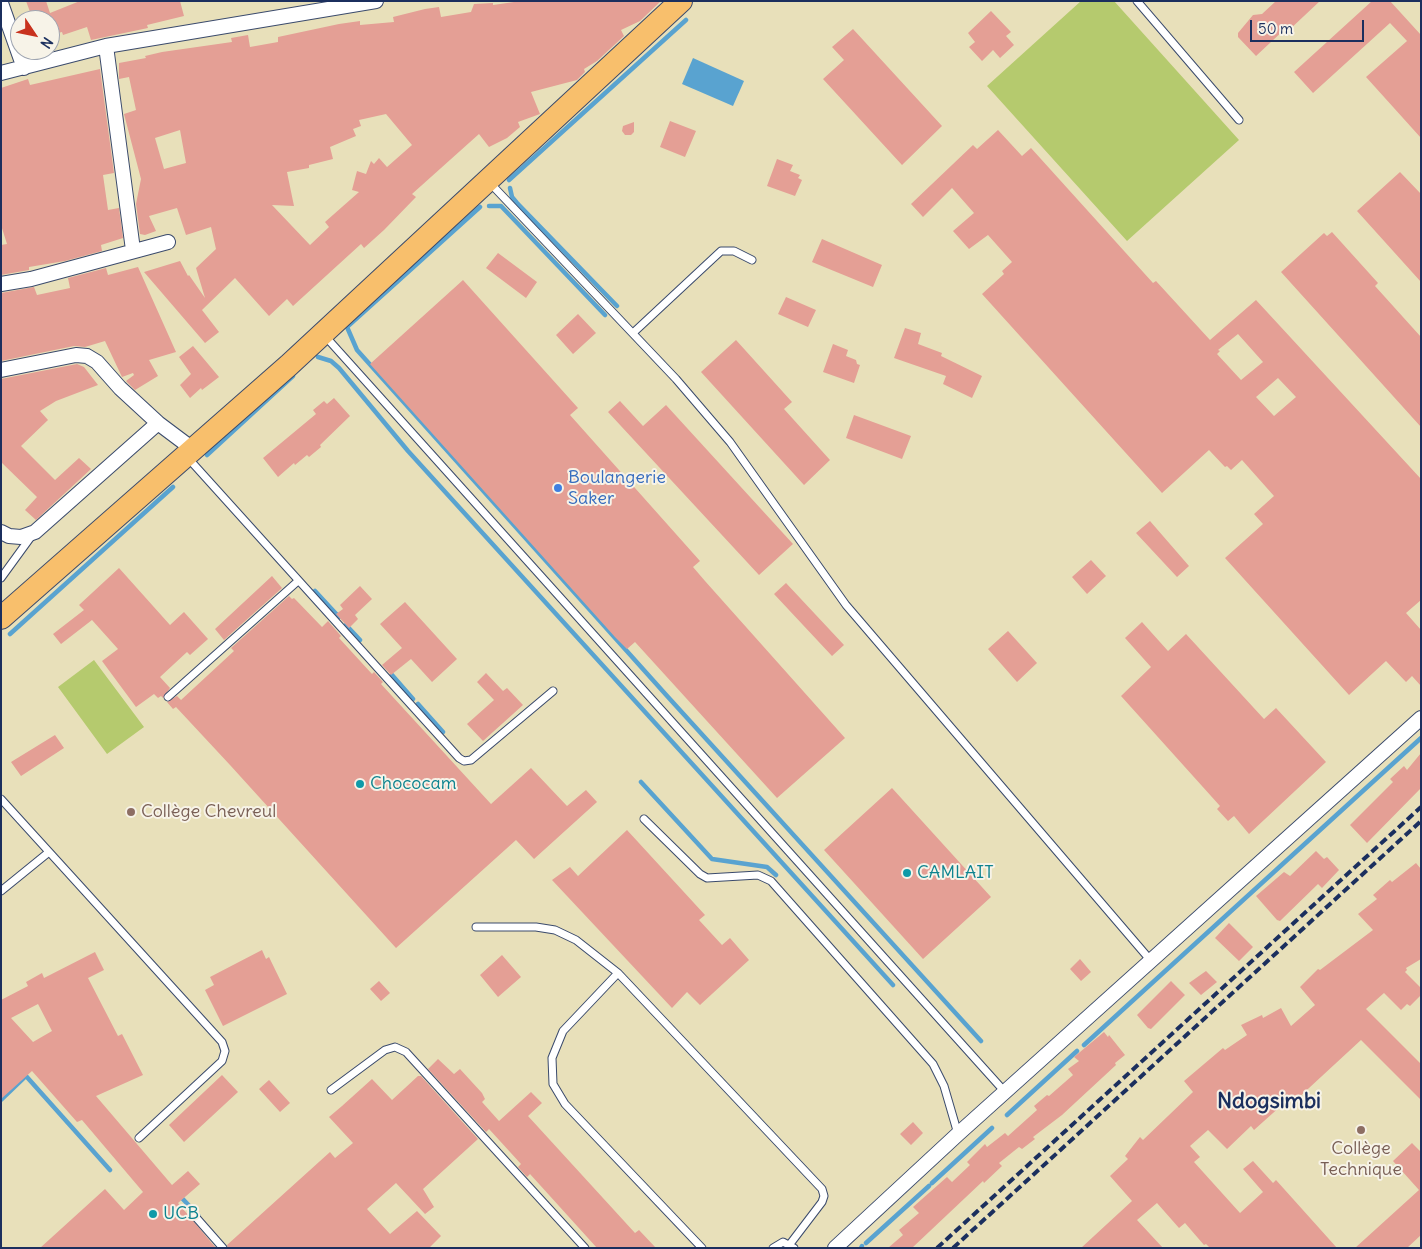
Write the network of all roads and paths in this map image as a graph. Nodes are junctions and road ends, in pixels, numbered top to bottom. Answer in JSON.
{"nodes":[{"id":1,"x":376,"y":1,"type":"edge"},
{"id":2,"x":681,"y":1,"type":"edge"},
{"id":3,"x":1137,"y":1,"type":"edge"},
{"id":4,"x":1,"y":3,"type":"edge"},
{"id":5,"x":321,"y":6,"type":"edge"},
{"id":6,"x":106,"y":46,"type":"junction"},
{"id":7,"x":24,"y":68,"type":"junction"},
{"id":8,"x":1,"y":73,"type":"edge"},
{"id":9,"x":1239,"y":120,"type":"dead end"},
{"id":10,"x":488,"y":180,"type":"junction"},
{"id":11,"x":168,"y":242,"type":"dead end"},
{"id":12,"x":133,"y":250,"type":"junction"},
{"id":13,"x":752,"y":260,"type":"dead end"},
{"id":14,"x":1,"y":284,"type":"edge"},
{"id":15,"x":323,"y":334,"type":"junction"},
{"id":16,"x":633,"y":334,"type":"junction"},
{"id":17,"x":1,"y":370,"type":"edge"},
{"id":18,"x":158,"y":423,"type":"junction"},
{"id":19,"x":189,"y":450,"type":"junction"},
{"id":20,"x":1,"y":532,"type":"edge"},
{"id":21,"x":34,"y":532,"type":"junction"},
{"id":22,"x":1,"y":578,"type":"edge"},
{"id":23,"x":298,"y":581,"type":"junction"},
{"id":24,"x":1,"y":618,"type":"edge"},
{"id":25,"x":553,"y":691,"type":"dead end"},
{"id":26,"x":168,"y":697,"type":"dead end"},
{"id":27,"x":1421,"y":718,"type":"edge"},
{"id":28,"x":1,"y":799,"type":"edge"},
{"id":29,"x":644,"y":819,"type":"dead end"},
{"id":30,"x":49,"y":852,"type":"junction"},
{"id":31,"x":1,"y":891,"type":"edge"},
{"id":32,"x":476,"y":927,"type":"dead end"},
{"id":33,"x":1152,"y":962,"type":"junction"},
{"id":34,"x":618,"y":973,"type":"junction"},
{"id":35,"x":331,"y":1090,"type":"dead end"},
{"id":36,"x":1005,"y":1092,"type":"junction"},
{"id":37,"x":958,"y":1134,"type":"junction"},
{"id":38,"x":140,"y":1138,"type":"dead end"},
{"id":39,"x":193,"y":1214,"type":"dead end"},
{"id":40,"x":792,"y":1246,"type":"edge"},
{"id":41,"x":223,"y":1248,"type":"edge"},
{"id":42,"x":585,"y":1248,"type":"edge"},
{"id":43,"x":702,"y":1248,"type":"edge"},
{"id":44,"x":773,"y":1248,"type":"edge"},
{"id":45,"x":835,"y":1248,"type":"edge"}],
"edges":[{"from":1,"to":5,"type":"street"},
{"from":2,"to":10,"type":"main road"},
{"from":3,"to":9,"type":"lane"},
{"from":4,"to":7,"type":"street"},
{"from":5,"to":6,"type":"street"},
{"from":6,"to":7,"type":"street"},
{"from":6,"to":12,"type":"street"},
{"from":7,"to":8,"type":"street"},
{"from":10,"to":15,"type":"main road"},
{"from":10,"to":16,"type":"lane"},
{"from":11,"to":12,"type":"street"},
{"from":12,"to":14,"type":"street"},
{"from":13,"to":16,"type":"lane"},
{"from":15,"to":19,"type":"main road"},
{"from":15,"to":36,"type":"lane"},
{"from":16,"to":33,"type":"lane"},
{"from":17,"to":18,"type":"street"},
{"from":18,"to":19,"type":"street"},
{"from":18,"to":21,"type":"street"},
{"from":19,"to":23,"type":"lane"},
{"from":19,"to":24,"type":"main road"},
{"from":20,"to":21,"type":"street"},
{"from":21,"to":22,"type":"lane"},
{"from":23,"to":25,"type":"lane"},
{"from":23,"to":26,"type":"lane"},
{"from":27,"to":33,"type":"street"},
{"from":28,"to":30,"type":"lane"},
{"from":29,"to":37,"type":"lane"},
{"from":30,"to":31,"type":"lane"},
{"from":30,"to":38,"type":"lane"},
{"from":32,"to":34,"type":"lane"},
{"from":33,"to":36,"type":"street"},
{"from":34,"to":40,"type":"lane"},
{"from":34,"to":43,"type":"lane"},
{"from":35,"to":42,"type":"lane"},
{"from":36,"to":37,"type":"street"},
{"from":37,"to":45,"type":"street"},
{"from":39,"to":41,"type":"lane"},
{"from":40,"to":44,"type":"lane"}]}
